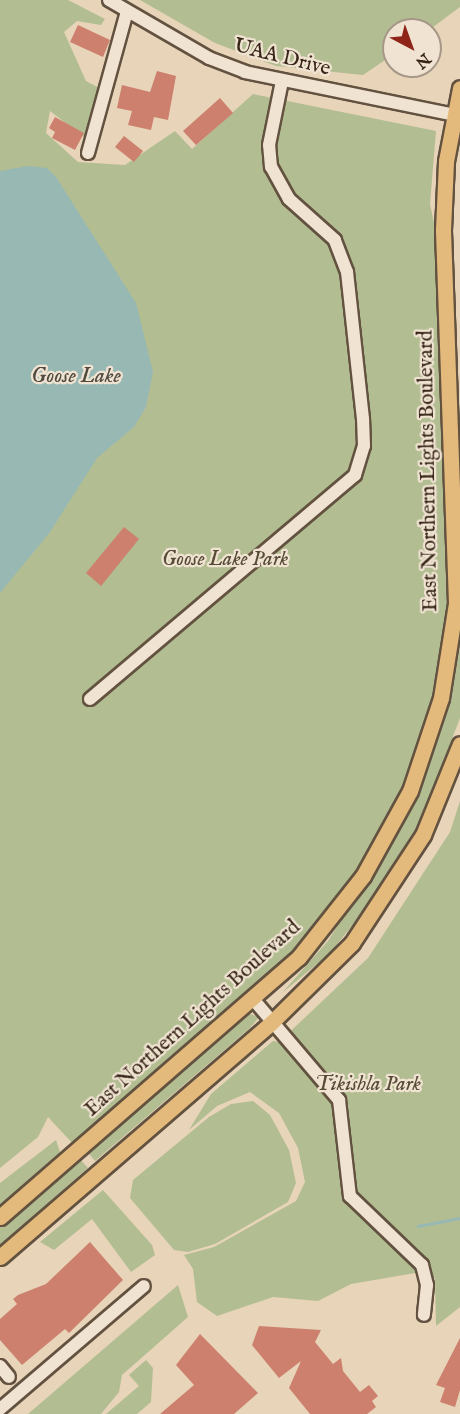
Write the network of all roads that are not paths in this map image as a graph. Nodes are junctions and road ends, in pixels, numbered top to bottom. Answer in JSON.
{"nodes":[{"id":1,"x":109,"y":0,"type":"edge"},
{"id":2,"x":127,"y":11,"type":"junction"},
{"id":3,"x":282,"y":81,"type":"junction"},
{"id":4,"x":460,"y":88,"type":"edge"},
{"id":5,"x":457,"y":115,"type":"edge"},
{"id":6,"x":88,"y":153,"type":"dead end"},
{"id":7,"x":90,"y":699,"type":"dead end"},
{"id":8,"x":460,"y":744,"type":"edge"},
{"id":9,"x":253,"y":999,"type":"junction"},
{"id":10,"x":272,"y":1022,"type":"junction"},
{"id":11,"x":0,"y":1217,"type":"edge"},
{"id":12,"x":0,"y":1257,"type":"edge"},
{"id":13,"x":144,"y":1286,"type":"dead end"},
{"id":14,"x":424,"y":1315,"type":"dead end"},
{"id":15,"x":0,"y":1366,"type":"edge"},
{"id":16,"x":9,"y":1377,"type":"dead end"},
{"id":17,"x":0,"y":1409,"type":"edge"}],
"edges":[{"from":1,"to":2,"type":"street","name":"UAA Drive"},
{"from":2,"to":3,"type":"street","name":"UAA Drive"},
{"from":2,"to":6,"type":"street"},
{"from":3,"to":5,"type":"street","name":"UAA Drive"},
{"from":3,"to":7,"type":"street"},
{"from":4,"to":5,"type":"main road","name":"East Northern Lights Boulevard"},
{"from":5,"to":9,"type":"main road","name":"East Northern Lights Boulevard"},
{"from":8,"to":10,"type":"main road"},
{"from":9,"to":10,"type":"street"},
{"from":9,"to":11,"type":"main road","name":"East Northern Lights Boulevard"},
{"from":10,"to":12,"type":"main road"},
{"from":10,"to":14,"type":"street"},
{"from":13,"to":17,"type":"street"},
{"from":15,"to":16,"type":"street"}]}
